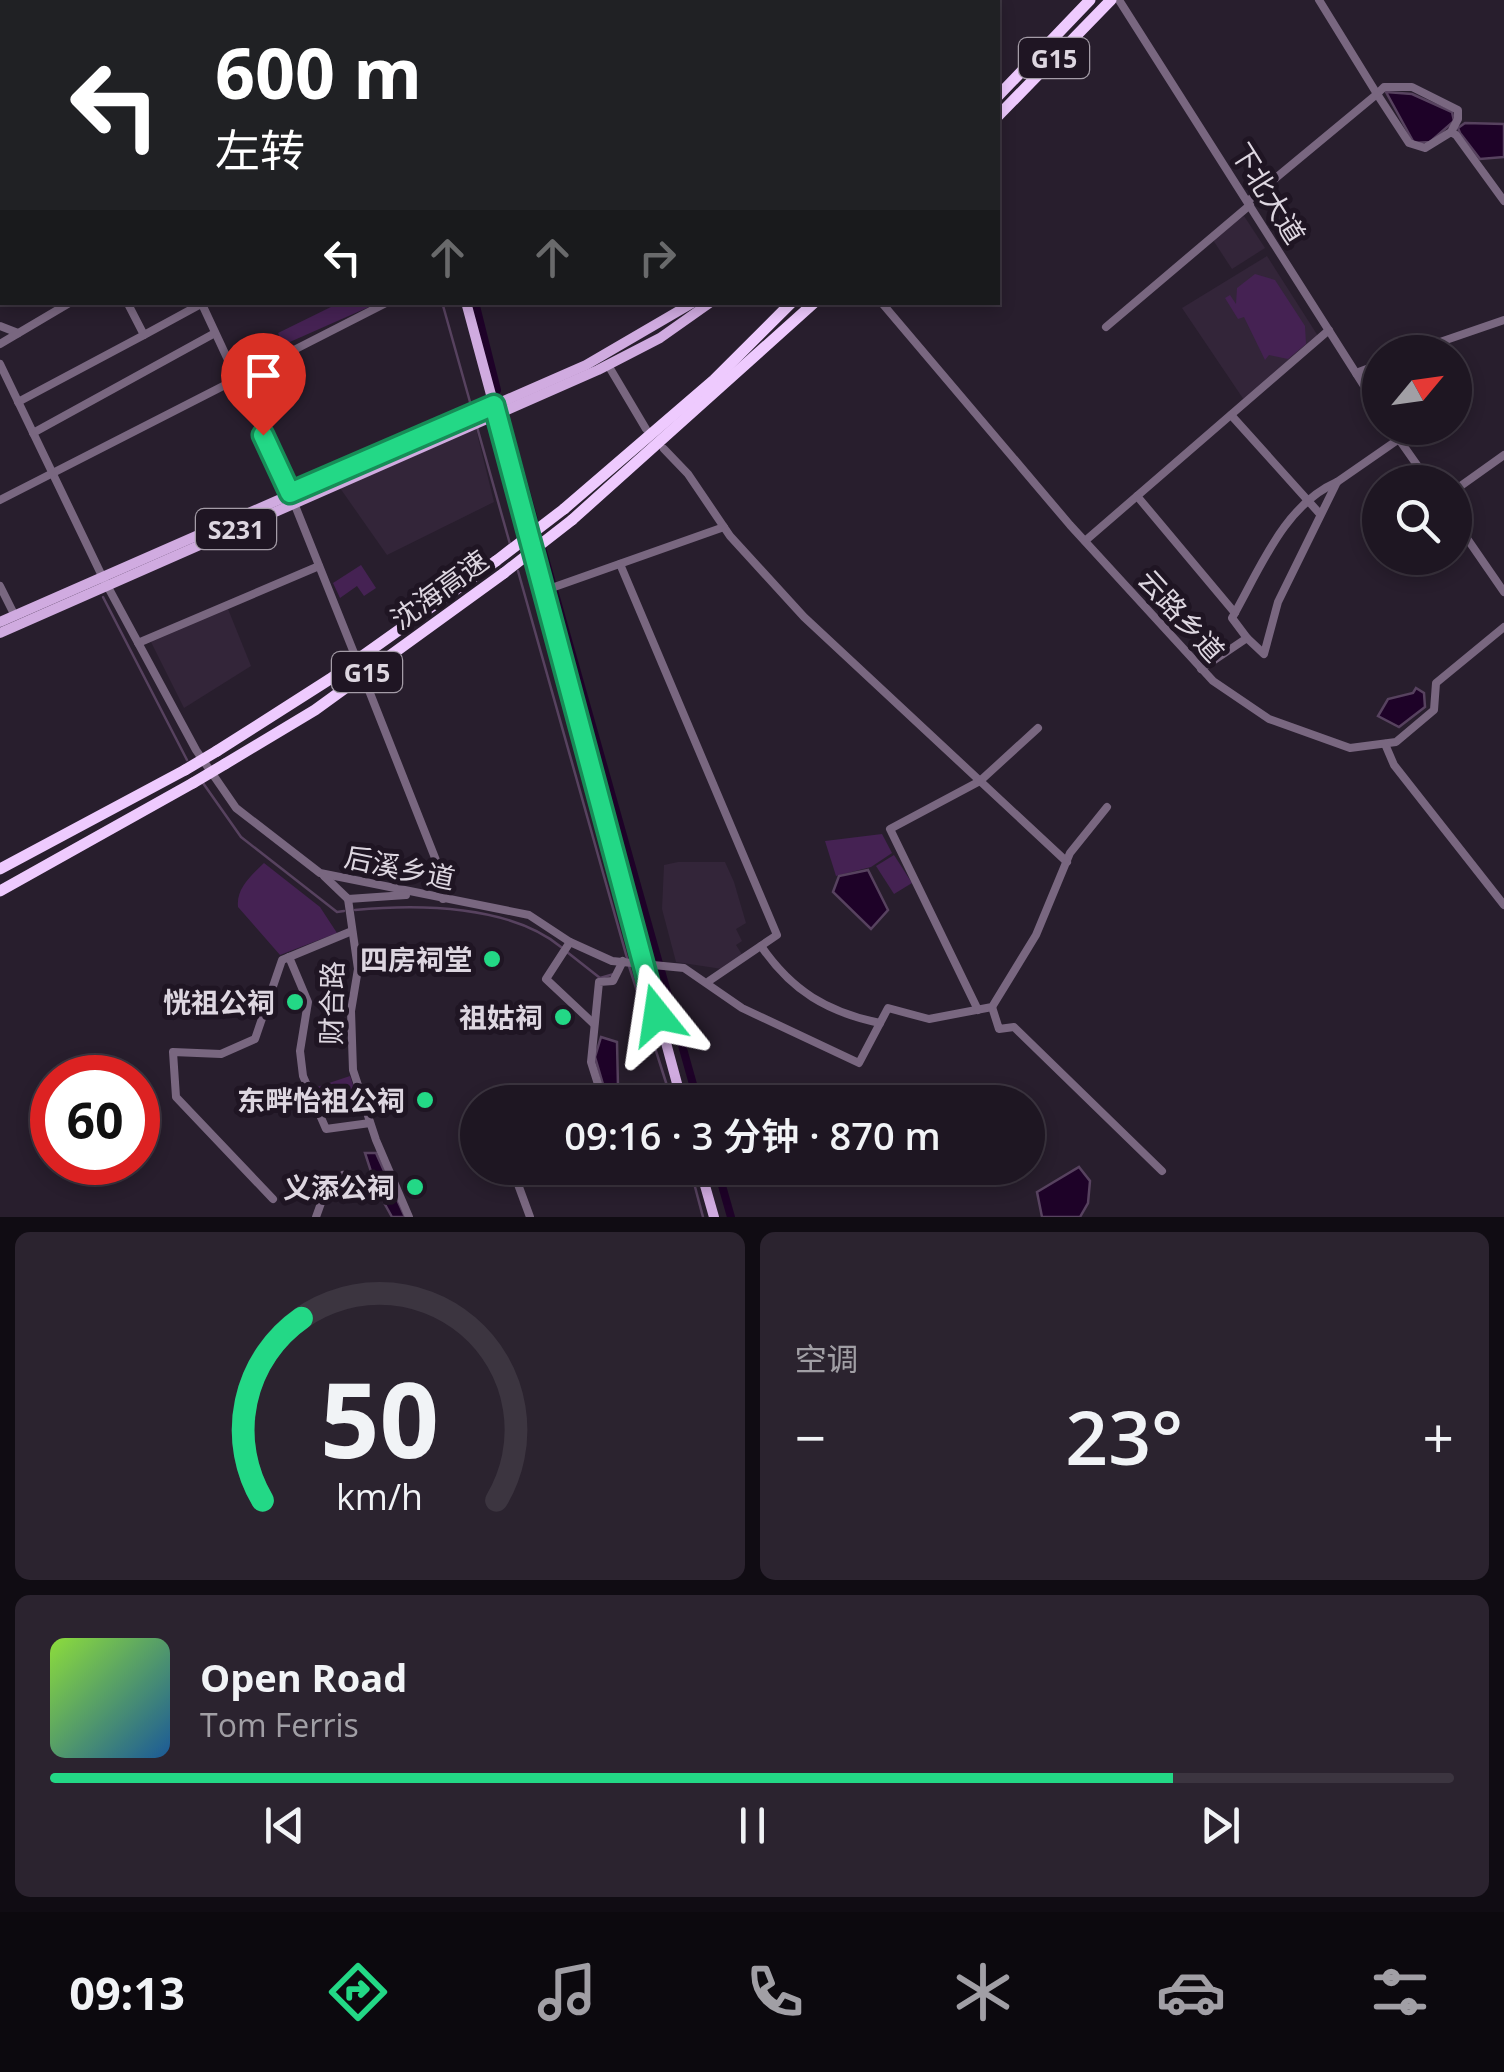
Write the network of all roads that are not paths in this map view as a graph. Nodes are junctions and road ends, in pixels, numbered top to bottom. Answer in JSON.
{"nodes":[{"id":1,"x":1090,"y":0,"type":"edge"},
{"id":2,"x":1110,"y":0,"type":"edge"},
{"id":3,"x":1119,"y":0,"type":"edge"},
{"id":4,"x":1322,"y":1,"type":"edge"},
{"id":5,"x":1000,"y":94,"type":"edge"},
{"id":6,"x":1377,"y":94,"type":"junction"},
{"id":7,"x":1000,"y":114,"type":"edge"},
{"id":8,"x":1450,"y":132,"type":"junction"},
{"id":9,"x":1504,"y":201,"type":"edge"},
{"id":10,"x":1249,"y":203,"type":"junction"},
{"id":11,"x":44,"y":305,"type":"edge"},
{"id":12,"x":66,"y":305,"type":"edge"},
{"id":13,"x":129,"y":305,"type":"edge"},
{"id":14,"x":197,"y":305,"type":"edge"},
{"id":15,"x":202,"y":305,"type":"edge"},
{"id":16,"x":382,"y":305,"type":"edge"},
{"id":17,"x":467,"y":305,"type":"edge"},
{"id":18,"x":689,"y":305,"type":"edge"},
{"id":19,"x":707,"y":305,"type":"edge"},
{"id":20,"x":789,"y":305,"type":"edge"},
{"id":21,"x":812,"y":305,"type":"edge"},
{"id":22,"x":883,"y":305,"type":"edge"},
{"id":23,"x":49,"y":315,"type":"junction"},
{"id":24,"x":1504,"y":320,"type":"edge"},
{"id":25,"x":0,"y":326,"type":"edge"},
{"id":26,"x":1106,"y":326,"type":"dead end"},
{"id":27,"x":1329,"y":330,"type":"junction"},
{"id":28,"x":18,"y":333,"type":"junction"},
{"id":29,"x":215,"y":333,"type":"junction"},
{"id":30,"x":144,"y":335,"type":"junction"},
{"id":31,"x":1461,"y":335,"type":"edge"},
{"id":32,"x":0,"y":343,"type":"edge"},
{"id":33,"x":0,"y":364,"type":"edge"},
{"id":34,"x":608,"y":365,"type":"junction"},
{"id":35,"x":1362,"y":371,"type":"edge"},
{"id":36,"x":1356,"y":373,"type":"junction"},
{"id":37,"x":236,"y":376,"type":"junction"},
{"id":38,"x":1362,"y":382,"type":"edge"},
{"id":39,"x":18,"y":402,"type":"junction"},
{"id":40,"x":495,"y":410,"type":"junction"},
{"id":41,"x":1231,"y":415,"type":"junction"},
{"id":42,"x":646,"y":429,"type":"dead end"},
{"id":43,"x":33,"y":433,"type":"junction"},
{"id":44,"x":1390,"y":445,"type":"edge"},
{"id":45,"x":664,"y":449,"type":"dead end"},
{"id":46,"x":1504,"y":455,"type":"edge"},
{"id":47,"x":53,"y":475,"type":"junction"},
{"id":48,"x":1472,"y":478,"type":"edge"},
{"id":49,"x":1338,"y":482,"type":"junction"},
{"id":50,"x":1137,"y":496,"type":"junction"},
{"id":51,"x":292,"y":498,"type":"junction"},
{"id":52,"x":0,"y":500,"type":"edge"},
{"id":53,"x":1306,"y":500,"type":"junction"},
{"id":54,"x":1320,"y":514,"type":"junction"},
{"id":55,"x":568,"y":515,"type":"junction"},
{"id":56,"x":724,"y":527,"type":"junction"},
{"id":57,"x":1085,"y":541,"type":"junction"},
{"id":58,"x":1472,"y":546,"type":"edge"},
{"id":59,"x":620,"y":564,"type":"junction"},
{"id":60,"x":319,"y":566,"type":"junction"},
{"id":61,"x":500,"y":567,"type":"junction"},
{"id":62,"x":104,"y":580,"type":"junction"},
{"id":63,"x":0,"y":586,"type":"edge"},
{"id":64,"x":543,"y":590,"type":"junction"},
{"id":65,"x":1504,"y":592,"type":"edge"},
{"id":66,"x":1235,"y":612,"type":"junction"},
{"id":67,"x":14,"y":616,"type":"junction"},
{"id":68,"x":0,"y":622,"type":"edge"},
{"id":69,"x":1504,"y":628,"type":"edge"},
{"id":70,"x":0,"y":632,"type":"edge"},
{"id":71,"x":1247,"y":638,"type":"junction"},
{"id":72,"x":138,"y":643,"type":"junction"},
{"id":73,"x":354,"y":653,"type":"dead end"},
{"id":74,"x":1202,"y":669,"type":"junction"},
{"id":75,"x":366,"y":682,"type":"dead end"},
{"id":76,"x":1038,"y":728,"type":"dead end"},
{"id":77,"x":1386,"y":744,"type":"junction"},
{"id":78,"x":980,"y":781,"type":"junction"},
{"id":79,"x":1107,"y":807,"type":"dead end"},
{"id":80,"x":1066,"y":862,"type":"junction"},
{"id":81,"x":0,"y":869,"type":"edge"},
{"id":82,"x":320,"y":874,"type":"junction"},
{"id":83,"x":0,"y":890,"type":"edge"},
{"id":84,"x":414,"y":894,"type":"junction"},
{"id":85,"x":348,"y":899,"type":"junction"},
{"id":86,"x":443,"y":899,"type":"junction"},
{"id":87,"x":1504,"y":904,"type":"edge"},
{"id":88,"x":352,"y":931,"type":"junction"},
{"id":89,"x":761,"y":946,"type":"junction"},
{"id":90,"x":566,"y":947,"type":"junction"},
{"id":91,"x":288,"y":957,"type":"junction"},
{"id":92,"x":633,"y":962,"type":"junction"},
{"id":93,"x":710,"y":981,"type":"junction"},
{"id":94,"x":992,"y":1008,"type":"junction"},
{"id":95,"x":978,"y":1010,"type":"junction"},
{"id":96,"x":880,"y":1023,"type":"junction"},
{"id":97,"x":594,"y":1024,"type":"junction"},
{"id":98,"x":598,"y":1085,"type":"edge"},
{"id":99,"x":671,"y":1085,"type":"edge"},
{"id":100,"x":370,"y":1123,"type":"junction"},
{"id":101,"x":1162,"y":1171,"type":"dead end"},
{"id":102,"x":344,"y":1175,"type":"dead end"},
{"id":103,"x":518,"y":1185,"type":"edge"},
{"id":104,"x":705,"y":1185,"type":"edge"},
{"id":105,"x":273,"y":1200,"type":"dead end"},
{"id":106,"x":316,"y":1217,"type":"edge"},
{"id":107,"x":409,"y":1217,"type":"edge"},
{"id":108,"x":530,"y":1217,"type":"edge"},
{"id":109,"x":714,"y":1217,"type":"edge"}],
"edges":[{"from":1,"to":5,"type":"highway","number":"G15"},
{"from":2,"to":7,"type":"highway","number":"G15"},
{"from":3,"to":10,"type":"street","name":"下北大道"},
{"from":4,"to":6,"type":"street"},
{"from":6,"to":8,"type":"street"},
{"from":6,"to":8,"type":"street"},
{"from":6,"to":10,"type":"street"},
{"from":8,"to":9,"type":"street"},
{"from":10,"to":26,"type":"street"},
{"from":10,"to":27,"type":"street","name":"下北大道"},
{"from":11,"to":23,"type":"street"},
{"from":12,"to":23,"type":"street"},
{"from":13,"to":30,"type":"street"},
{"from":14,"to":30,"type":"street"},
{"from":15,"to":29,"type":"street"},
{"from":16,"to":37,"type":"street"},
{"from":17,"to":40,"type":"main road"},
{"from":18,"to":40,"type":"main road","number":"S231"},
{"from":19,"to":34,"type":"main road","number":"S231"},
{"from":20,"to":55,"type":"highway","name":"沈海高速","number":"G15"},
{"from":21,"to":55,"type":"highway","name":"沈海高速","number":"G15"},
{"from":22,"to":57,"type":"street","name":"云路乡道"},
{"from":23,"to":28,"type":"street"},
{"from":24,"to":31,"type":"street"},
{"from":25,"to":28,"type":"street"},
{"from":27,"to":36,"type":"street","name":"下北大道"},
{"from":27,"to":41,"type":"street"},
{"from":28,"to":32,"type":"street"},
{"from":29,"to":37,"type":"street"},
{"from":29,"to":43,"type":"street"},
{"from":30,"to":39,"type":"street"},
{"from":33,"to":39,"type":"street","name":"后溪乡道"},
{"from":34,"to":40,"type":"main road","number":"S231"},
{"from":34,"to":42,"type":"street"},
{"from":35,"to":36,"type":"street"},
{"from":36,"to":38,"type":"street","name":"下北大道"},
{"from":37,"to":47,"type":"street"},
{"from":37,"to":51,"type":"street"},
{"from":39,"to":43,"type":"street","name":"后溪乡道"},
{"from":40,"to":51,"type":"main road","number":"S231"},
{"from":40,"to":64,"type":"main road"},
{"from":41,"to":50,"type":"street"},
{"from":41,"to":53,"type":"street"},
{"from":43,"to":47,"type":"street","name":"后溪乡道"},
{"from":44,"to":49,"type":"street"},
{"from":45,"to":56,"type":"street"},
{"from":46,"to":48,"type":"street"},
{"from":47,"to":52,"type":"street"},
{"from":47,"to":62,"type":"street","name":"后溪乡道"},
{"from":49,"to":53,"type":"street"},
{"from":49,"to":54,"type":"street"},
{"from":50,"to":57,"type":"street"},
{"from":50,"to":66,"type":"street"},
{"from":51,"to":60,"type":"street"},
{"from":51,"to":62,"type":"main road","number":"S231"},
{"from":53,"to":54,"type":"street"},
{"from":53,"to":66,"type":"street"},
{"from":54,"to":71,"type":"street"},
{"from":55,"to":61,"type":"highway","name":"沈海高速","number":"G15","bridge":true},
{"from":56,"to":59,"type":"street"},
{"from":56,"to":78,"type":"street"},
{"from":57,"to":74,"type":"street","name":"云路乡道"},
{"from":58,"to":65,"type":"street"},
{"from":59,"to":64,"type":"street"},
{"from":59,"to":89,"type":"street"},
{"from":60,"to":72,"type":"street"},
{"from":60,"to":73,"type":"street"},
{"from":61,"to":81,"type":"highway","name":"沈海高速","number":"G15","bridge":true},
{"from":61,"to":83,"type":"highway","name":"沈海高速","number":"G15","bridge":true},
{"from":62,"to":67,"type":"main road","number":"S231"},
{"from":62,"to":70,"type":"main road","number":"S231"},
{"from":62,"to":72,"type":"street","name":"后溪乡道"},
{"from":63,"to":67,"type":"street"},
{"from":64,"to":92,"type":"main road"},
{"from":66,"to":71,"type":"street"},
{"from":67,"to":68,"type":"main road","number":"S231"},
{"from":69,"to":77,"type":"street"},
{"from":71,"to":74,"type":"street"},
{"from":72,"to":82,"type":"street","name":"后溪乡道"},
{"from":74,"to":77,"type":"street","name":"云路乡道"},
{"from":75,"to":86,"type":"street"},
{"from":76,"to":78,"type":"street"},
{"from":77,"to":87,"type":"street"},
{"from":78,"to":80,"type":"street"},
{"from":78,"to":95,"type":"street"},
{"from":79,"to":80,"type":"street"},
{"from":80,"to":94,"type":"street"},
{"from":82,"to":84,"type":"street","name":"后溪乡道"},
{"from":82,"to":85,"type":"street"},
{"from":84,"to":85,"type":"street"},
{"from":84,"to":86,"type":"street","name":"后溪乡道"},
{"from":85,"to":88,"type":"street","name":"财合路"},
{"from":86,"to":90,"type":"street","name":"后溪乡道"},
{"from":88,"to":91,"type":"street"},
{"from":88,"to":100,"type":"street","name":"财合路"},
{"from":89,"to":93,"type":"street"},
{"from":89,"to":96,"type":"street"},
{"from":90,"to":92,"type":"street","name":"后溪乡道"},
{"from":90,"to":97,"type":"street"},
{"from":91,"to":100,"type":"street"},
{"from":91,"to":105,"type":"street"},
{"from":92,"to":93,"type":"street","name":"后溪乡道"},
{"from":92,"to":97,"type":"street"},
{"from":92,"to":99,"type":"main road"},
{"from":93,"to":96,"type":"street","name":"后溪乡道"},
{"from":94,"to":95,"type":"street"},
{"from":94,"to":101,"type":"street"},
{"from":95,"to":96,"type":"street"},
{"from":97,"to":98,"type":"street"},
{"from":100,"to":107,"type":"street","name":"财合路"},
{"from":102,"to":106,"type":"street"},
{"from":103,"to":108,"type":"street"},
{"from":104,"to":109,"type":"main road"}]}
